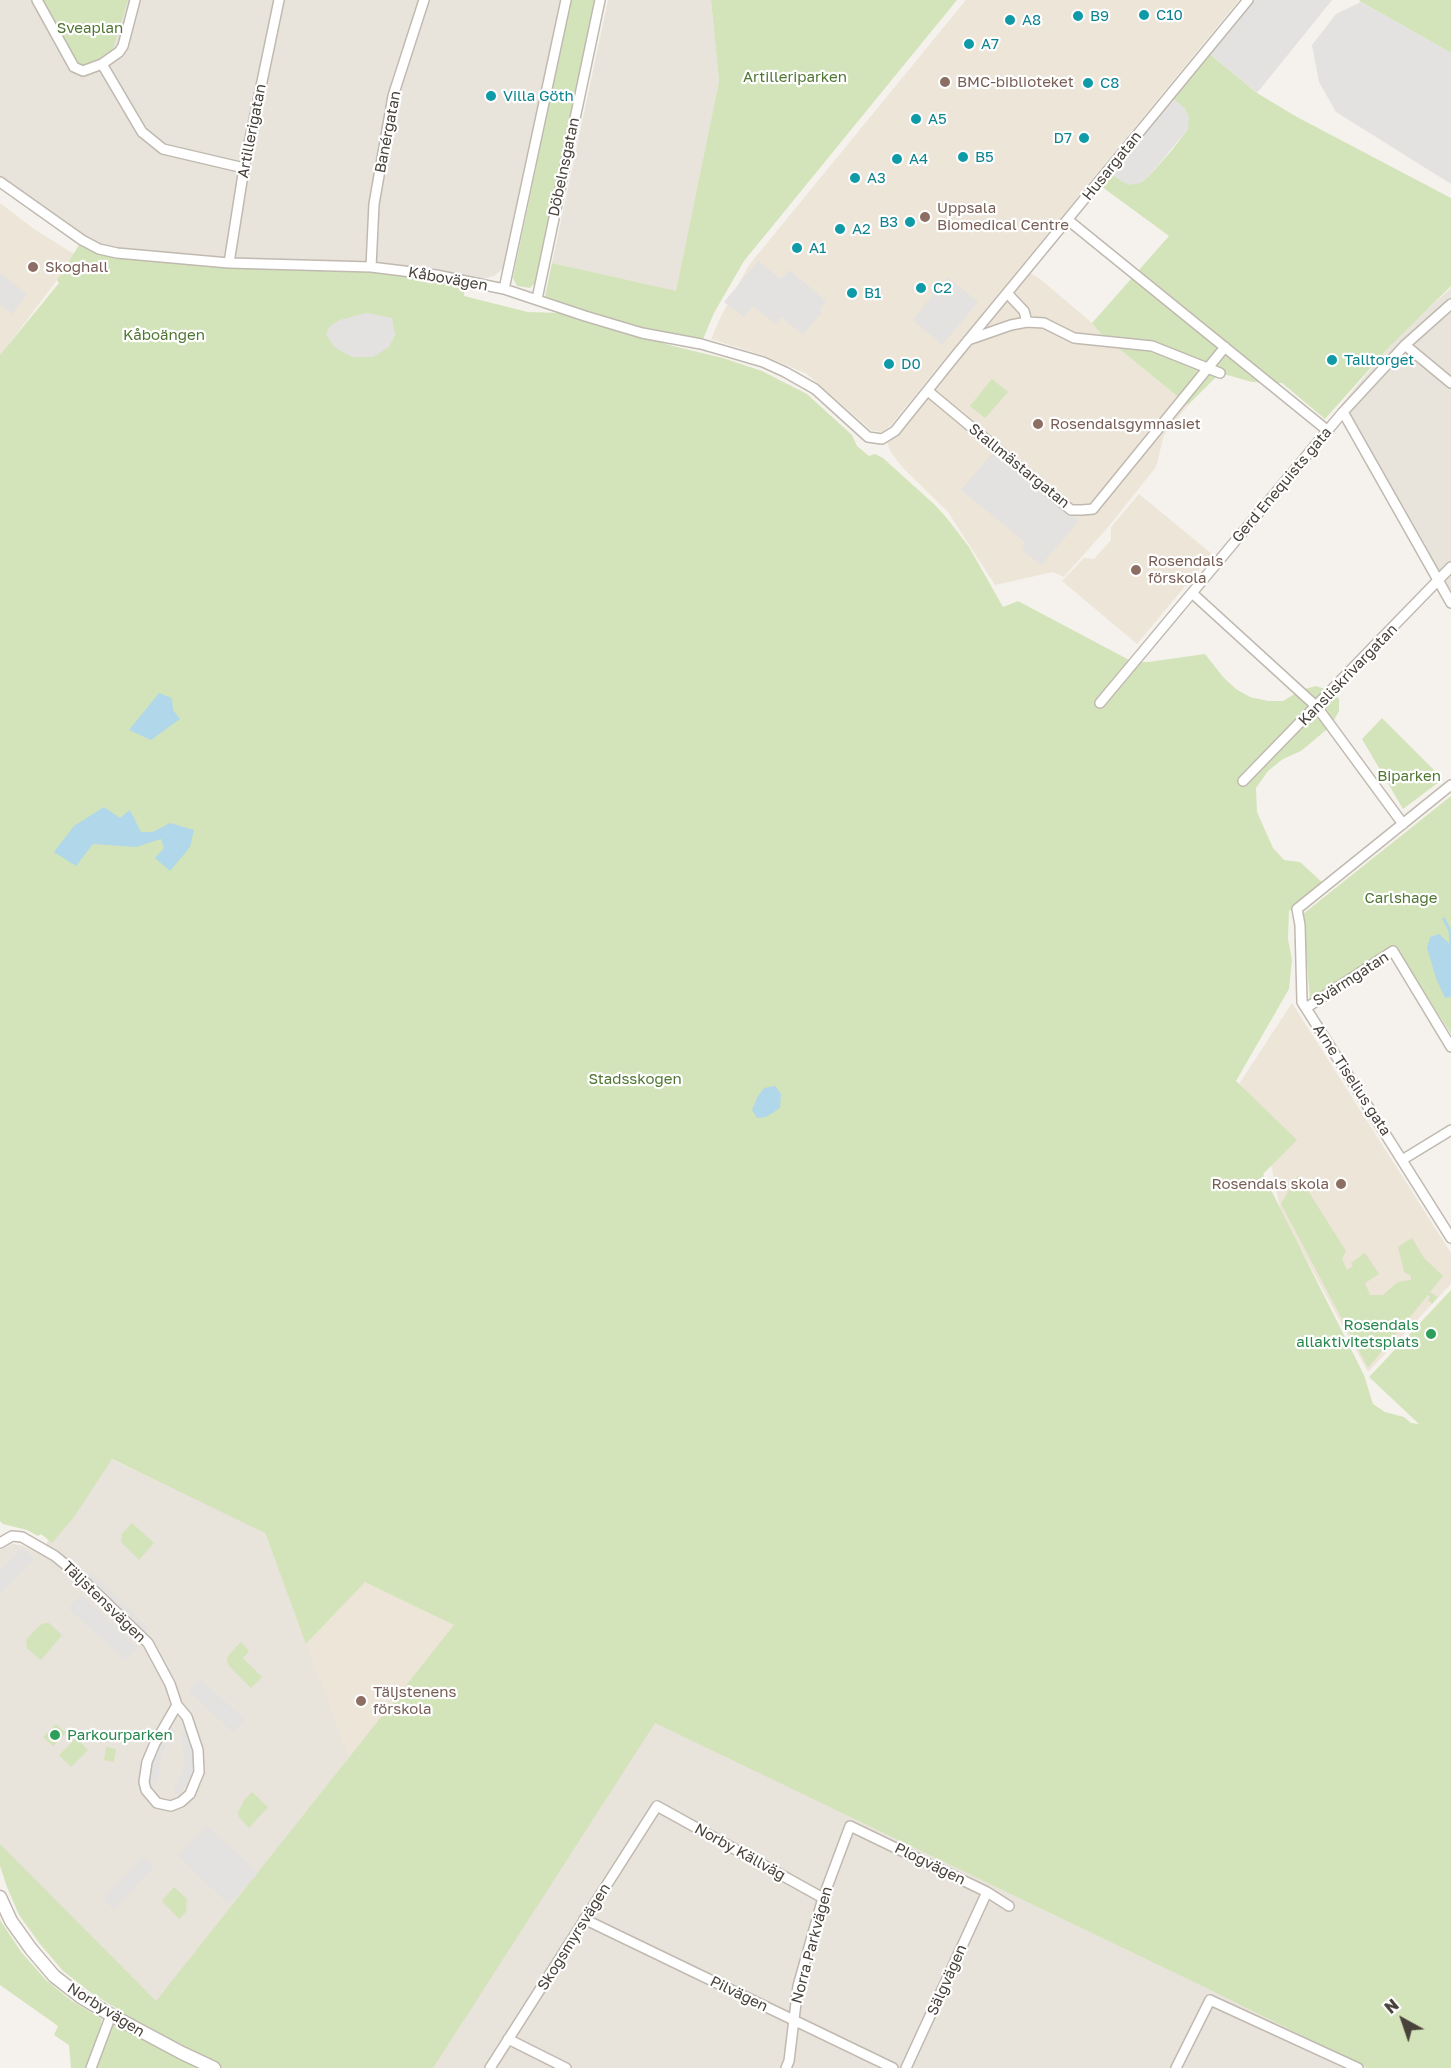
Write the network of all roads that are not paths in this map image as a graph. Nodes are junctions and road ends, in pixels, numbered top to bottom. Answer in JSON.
{"nodes":[{"id":1,"x":37,"y":0,"type":"edge"},
{"id":2,"x":135,"y":0,"type":"edge"},
{"id":3,"x":279,"y":0,"type":"edge"},
{"id":4,"x":424,"y":0,"type":"edge"},
{"id":5,"x":566,"y":0,"type":"edge"},
{"id":6,"x":600,"y":0,"type":"edge"},
{"id":7,"x":1248,"y":0,"type":"edge"},
{"id":8,"x":102,"y":64,"type":"junction"},
{"id":9,"x":244,"y":168,"type":"junction"},
{"id":10,"x":0,"y":182,"type":"edge"},
{"id":11,"x":1068,"y":220,"type":"junction"},
{"id":12,"x":229,"y":263,"type":"junction"},
{"id":13,"x":371,"y":267,"type":"junction"},
{"id":14,"x":504,"y":289,"type":"junction"},
{"id":15,"x":1007,"y":293,"type":"junction"},
{"id":16,"x":537,"y":299,"type":"junction"},
{"id":17,"x":1451,"y":304,"type":"edge"},
{"id":18,"x":1027,"y":322,"type":"junction"},
{"id":19,"x":968,"y":340,"type":"junction"},
{"id":20,"x":1405,"y":345,"type":"junction"},
{"id":21,"x":1225,"y":347,"type":"junction"},
{"id":22,"x":1208,"y":368,"type":"junction"},
{"id":23,"x":1220,"y":373,"type":"dead end"},
{"id":24,"x":1451,"y":383,"type":"edge"},
{"id":25,"x":928,"y":391,"type":"junction"},
{"id":26,"x":1343,"y":412,"type":"junction"},
{"id":27,"x":1328,"y":431,"type":"junction"},
{"id":28,"x":882,"y":439,"type":"joint"},
{"id":29,"x":1451,"y":567,"type":"edge"},
{"id":30,"x":1439,"y":582,"type":"junction"},
{"id":31,"x":1192,"y":593,"type":"junction"},
{"id":32,"x":1451,"y":603,"type":"edge"},
{"id":33,"x":1100,"y":703,"type":"dead end"},
{"id":34,"x":1317,"y":707,"type":"junction"},
{"id":35,"x":1243,"y":782,"type":"dead end"},
{"id":36,"x":1451,"y":785,"type":"edge"},
{"id":37,"x":1402,"y":824,"type":"junction"},
{"id":38,"x":1306,"y":1008,"type":"junction"},
{"id":39,"x":1451,"y":1047,"type":"edge"},
{"id":40,"x":1451,"y":1130,"type":"edge"},
{"id":41,"x":1402,"y":1160,"type":"junction"},
{"id":42,"x":1451,"y":1238,"type":"edge"},
{"id":43,"x":0,"y":1543,"type":"edge"},
{"id":44,"x":177,"y":1705,"type":"junction"},
{"id":45,"x":657,"y":1806,"type":"joint"},
{"id":46,"x":850,"y":1826,"type":"joint"},
{"id":47,"x":987,"y":1892,"type":"junction"},
{"id":48,"x":0,"y":1897,"type":"edge"},
{"id":49,"x":823,"y":1898,"type":"junction"},
{"id":50,"x":1009,"y":1906,"type":"dead end"},
{"id":51,"x":584,"y":1919,"type":"junction"},
{"id":52,"x":111,"y":2015,"type":"junction"},
{"id":53,"x":792,"y":2020,"type":"junction"},
{"id":54,"x":508,"y":2039,"type":"junction"},
{"id":55,"x":91,"y":2068,"type":"edge"},
{"id":56,"x":214,"y":2068,"type":"edge"},
{"id":57,"x":490,"y":2068,"type":"edge"},
{"id":58,"x":566,"y":2068,"type":"edge"},
{"id":59,"x":786,"y":2068,"type":"edge"},
{"id":60,"x":893,"y":2068,"type":"edge"},
{"id":61,"x":906,"y":2068,"type":"edge"},
{"id":62,"x":1176,"y":2068,"type":"edge"},
{"id":63,"x":1358,"y":2068,"type":"edge"}],
"edges":[{"from":1,"to":8,"type":"street"},
{"from":2,"to":8,"type":"street"},
{"from":3,"to":9,"type":"street","name":"Artillerigatan"},
{"from":4,"to":13,"type":"street","name":"Banérgatan"},
{"from":5,"to":14,"type":"street"},
{"from":6,"to":16,"type":"street","name":"Döbelnsgatan"},
{"from":7,"to":11,"type":"street","name":"Husargatan"},
{"from":8,"to":9,"type":"street"},
{"from":9,"to":12,"type":"street","name":"Artillerigatan"},
{"from":10,"to":12,"type":"street","name":"Kåbovägen"},
{"from":11,"to":15,"type":"street","name":"Husargatan"},
{"from":11,"to":21,"type":"street"},
{"from":12,"to":13,"type":"street","name":"Kåbovägen"},
{"from":13,"to":14,"type":"street","name":"Kåbovägen"},
{"from":14,"to":16,"type":"street","name":"Kåbovägen"},
{"from":15,"to":18,"type":"street"},
{"from":15,"to":19,"type":"street","name":"Husargatan"},
{"from":16,"to":28,"type":"street","name":"Kåbovägen"},
{"from":17,"to":20,"type":"street","name":"Gerd Enequists gata"},
{"from":18,"to":19,"type":"street"},
{"from":18,"to":22,"type":"street"},
{"from":19,"to":25,"type":"street","name":"Husargatan"},
{"from":20,"to":24,"type":"street"},
{"from":20,"to":26,"type":"street","name":"Gerd Enequists gata"},
{"from":21,"to":22,"type":"street","name":"Stallmästargatan"},
{"from":21,"to":27,"type":"street"},
{"from":22,"to":23,"type":"street"},
{"from":22,"to":25,"type":"street","name":"Stallmästargatan"},
{"from":25,"to":28,"type":"street","name":"Husargatan"},
{"from":26,"to":27,"type":"street","name":"Gerd Enequists gata"},
{"from":26,"to":30,"type":"street"},
{"from":27,"to":31,"type":"street","name":"Gerd Enequists gata"},
{"from":29,"to":30,"type":"street","name":"Kansliskrivargatan"},
{"from":30,"to":32,"type":"street"},
{"from":30,"to":34,"type":"street","name":"Kansliskrivargatan"},
{"from":31,"to":33,"type":"street","name":"Gerd Enequists gata"},
{"from":31,"to":34,"type":"street"},
{"from":34,"to":35,"type":"street","name":"Kansliskrivargatan"},
{"from":34,"to":37,"type":"street"},
{"from":36,"to":37,"type":"street"},
{"from":37,"to":38,"type":"street","name":"Arne Tiselius gata"},
{"from":38,"to":39,"type":"street","name":"Svärmgatan"},
{"from":38,"to":41,"type":"street","name":"Arne Tiselius gata"},
{"from":40,"to":41,"type":"street"},
{"from":41,"to":42,"type":"street","name":"Arne Tiselius gata"},
{"from":43,"to":44,"type":"street","name":"Täljstensvägen"},
{"from":44,"to":44,"type":"street","name":"Täljstensvägen"},
{"from":45,"to":49,"type":"street","name":"Norby Källväg"},
{"from":45,"to":51,"type":"street","name":"Skogsmyrsvägen"},
{"from":46,"to":47,"type":"street","name":"Plogvägen"},
{"from":46,"to":49,"type":"street","name":"Norra Parkvägen"},
{"from":47,"to":50,"type":"street","name":"Plogvägen"},
{"from":47,"to":61,"type":"street","name":"Sälgvägen"},
{"from":48,"to":52,"type":"street","name":"Norbyvägen"},
{"from":49,"to":53,"type":"street","name":"Norra Parkvägen"},
{"from":51,"to":53,"type":"street","name":"Pilvägen"},
{"from":51,"to":54,"type":"street","name":"Skogsmyrsvägen"},
{"from":52,"to":55,"type":"street"},
{"from":52,"to":56,"type":"street","name":"Norbyvägen"},
{"from":53,"to":59,"type":"street","name":"Norra Parkvägen"},
{"from":53,"to":60,"type":"street","name":"Pilvägen"},
{"from":54,"to":57,"type":"street","name":"Skogsmyrsvägen"},
{"from":54,"to":58,"type":"street"},
{"from":62,"to":63,"type":"street"}]}
